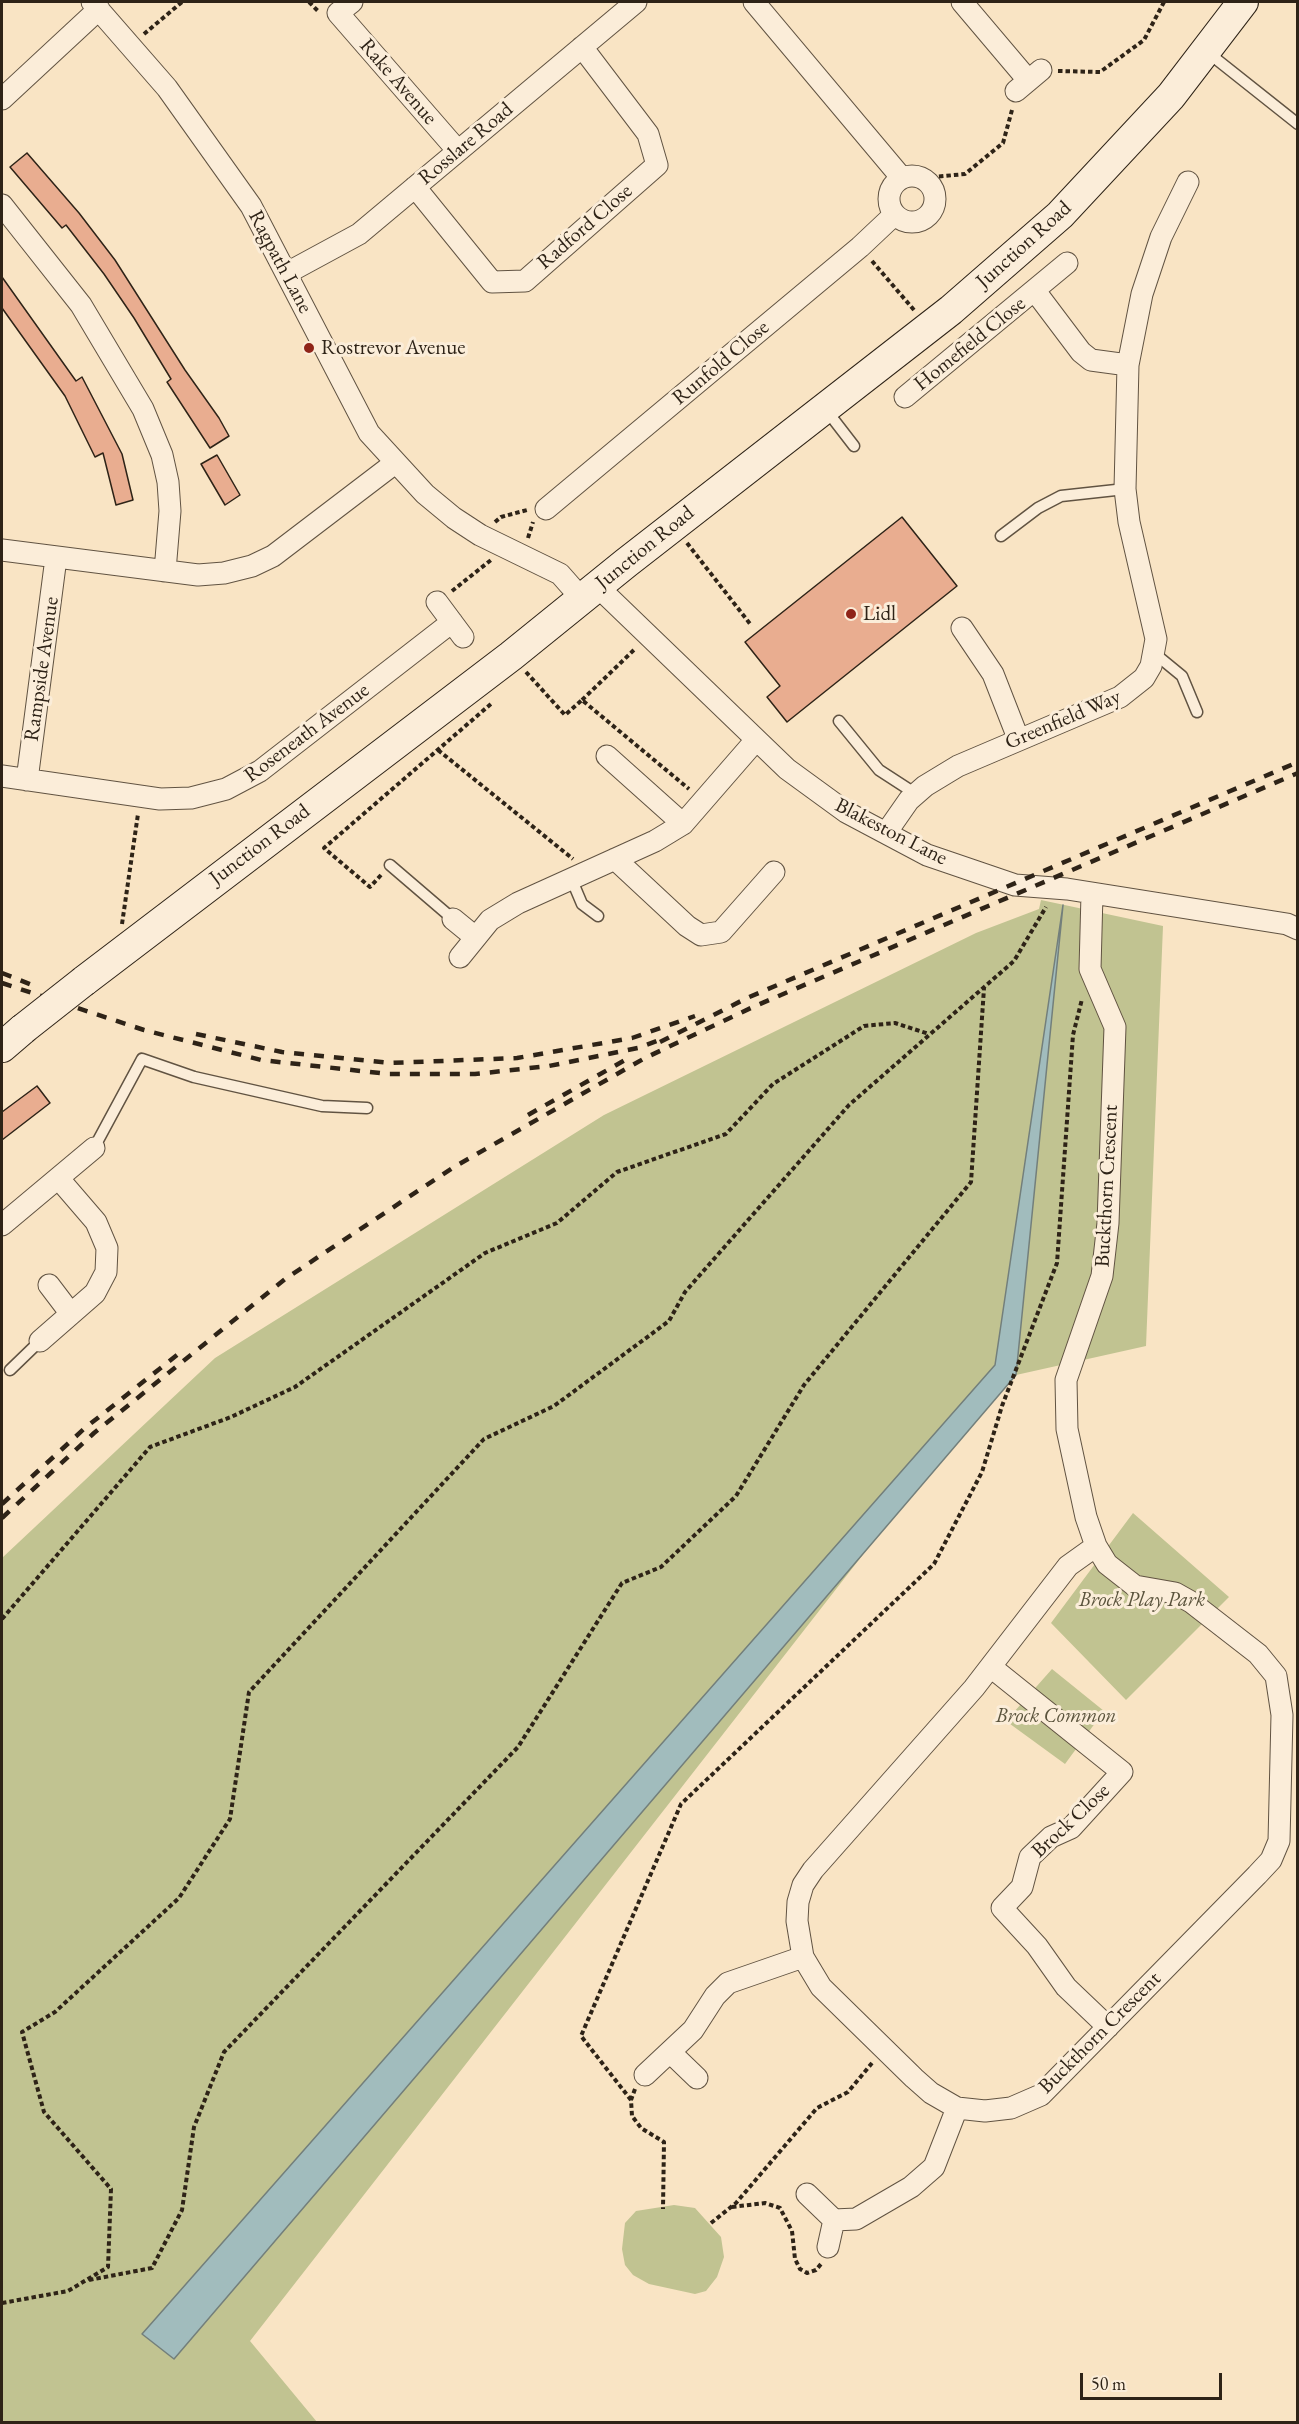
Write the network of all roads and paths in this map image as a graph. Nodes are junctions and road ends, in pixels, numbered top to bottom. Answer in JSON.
{"nodes":[{"id":1,"x":182,"y":2,"type":"edge"},
{"id":2,"x":636,"y":2,"type":"edge"},
{"id":3,"x":754,"y":2,"type":"edge"},
{"id":4,"x":962,"y":2,"type":"edge"},
{"id":5,"x":1164,"y":2,"type":"edge"},
{"id":6,"x":1243,"y":2,"type":"edge"},
{"id":7,"x":97,"y":4,"type":"edge"},
{"id":8,"x":345,"y":8,"type":"edge"},
{"id":9,"x":130,"y":45,"type":"junction"},
{"id":10,"x":582,"y":47,"type":"junction"},
{"id":11,"x":1206,"y":51,"type":"junction"},
{"id":12,"x":1029,"y":80,"type":"junction"},
{"id":13,"x":2,"y":99,"type":"edge"},
{"id":14,"x":1298,"y":124,"type":"edge"},
{"id":15,"x":458,"y":151,"type":"junction"},
{"id":16,"x":901,"y":177,"type":"junction"},
{"id":17,"x":924,"y":178,"type":"junction"},
{"id":18,"x":1188,"y":182,"type":"dead end"},
{"id":19,"x":415,"y":188,"type":"junction"},
{"id":20,"x":2,"y":205,"type":"edge"},
{"id":21,"x":894,"y":215,"type":"junction"},
{"id":22,"x":1067,"y":263,"type":"dead end"},
{"id":23,"x":287,"y":273,"type":"junction"},
{"id":24,"x":1035,"y":291,"type":"junction"},
{"id":25,"x":1128,"y":365,"type":"junction"},
{"id":26,"x":905,"y":398,"type":"dead end"},
{"id":27,"x":824,"y":407,"type":"junction"},
{"id":28,"x":854,"y":446,"type":"dead end"},
{"id":29,"x":395,"y":463,"type":"junction"},
{"id":30,"x":1125,"y":489,"type":"junction"},
{"id":31,"x":546,"y":509,"type":"junction"},
{"id":32,"x":673,"y":526,"type":"junction"},
{"id":33,"x":480,"y":535,"type":"junction"},
{"id":34,"x":1001,"y":536,"type":"dead end"},
{"id":35,"x":2,"y":550,"type":"edge"},
{"id":36,"x":514,"y":551,"type":"junction"},
{"id":37,"x":56,"y":558,"type":"junction"},
{"id":38,"x":165,"y":571,"type":"junction"},
{"id":39,"x":590,"y":593,"type":"junction"},
{"id":40,"x":437,"y":602,"type":"joint"},
{"id":41,"x":751,"y":625,"type":"dead end"},
{"id":42,"x":962,"y":628,"type":"dead end"},
{"id":43,"x":647,"y":637,"type":"junction"},
{"id":44,"x":1154,"y":653,"type":"junction"},
{"id":45,"x":518,"y":670,"type":"junction"},
{"id":46,"x":500,"y":696,"type":"dead end"},
{"id":47,"x":582,"y":700,"type":"junction"},
{"id":48,"x":1197,"y":712,"type":"dead end"},
{"id":49,"x":839,"y":721,"type":"dead end"},
{"id":50,"x":1018,"y":738,"type":"junction"},
{"id":51,"x":756,"y":740,"type":"junction"},
{"id":52,"x":438,"y":750,"type":"junction"},
{"id":53,"x":607,"y":756,"type":"dead end"},
{"id":54,"x":2,"y":776,"type":"edge"},
{"id":55,"x":27,"y":780,"type":"junction"},
{"id":56,"x":915,"y":794,"type":"junction"},
{"id":57,"x":140,"y":798,"type":"junction"},
{"id":58,"x":703,"y":801,"type":"junction"},
{"id":59,"x":683,"y":824,"type":"junction"},
{"id":60,"x":886,"y":833,"type":"junction"},
{"id":61,"x":615,"y":859,"type":"junction"},
{"id":62,"x":390,"y":865,"type":"joint"},
{"id":63,"x":774,"y":872,"type":"dead end"},
{"id":64,"x":579,"y":875,"type":"junction"},
{"id":65,"x":1057,"y":888,"type":"junction"},
{"id":66,"x":1092,"y":894,"type":"junction"},
{"id":67,"x":598,"y":916,"type":"dead end"},
{"id":68,"x":453,"y":919,"type":"joint"},
{"id":69,"x":121,"y":922,"type":"dead end"},
{"id":70,"x":1298,"y":929,"type":"edge"},
{"id":71,"x":475,"y":937,"type":"junction"},
{"id":72,"x":459,"y":957,"type":"dead end"},
{"id":73,"x":1090,"y":969,"type":"junction"},
{"id":74,"x":984,"y":987,"type":"junction"},
{"id":75,"x":930,"y":1034,"type":"junction"},
{"id":76,"x":12,"y":1038,"type":"edge"},
{"id":77,"x":367,"y":1108,"type":"dead end"},
{"id":78,"x":94,"y":1148,"type":"joint"},
{"id":79,"x":59,"y":1179,"type":"junction"},
{"id":80,"x":2,"y":1225,"type":"edge"},
{"id":81,"x":49,"y":1286,"type":"dead end"},
{"id":82,"x":71,"y":1314,"type":"junction"},
{"id":83,"x":40,"y":1341,"type":"joint"},
{"id":84,"x":10,"y":1370,"type":"dead end"},
{"id":85,"x":1095,"y":1546,"type":"junction"},
{"id":86,"x":2,"y":1619,"type":"edge"},
{"id":87,"x":991,"y":1667,"type":"junction"},
{"id":88,"x":1290,"y":1739,"type":"edge"},
{"id":89,"x":802,"y":1957,"type":"junction"},
{"id":90,"x":1108,"y":2027,"type":"junction"},
{"id":91,"x":885,"y":2049,"type":"junction"},
{"id":92,"x":670,"y":2052,"type":"junction"},
{"id":93,"x":645,"y":2075,"type":"joint"},
{"id":94,"x":696,"y":2078,"type":"dead end"},
{"id":95,"x":631,"y":2100,"type":"junction"},
{"id":96,"x":957,"y":2108,"type":"junction"},
{"id":97,"x":807,"y":2194,"type":"dead end"},
{"id":98,"x":731,"y":2207,"type":"junction"},
{"id":99,"x":663,"y":2209,"type":"dead end"},
{"id":100,"x":834,"y":2220,"type":"junction"},
{"id":101,"x":711,"y":2223,"type":"dead end"},
{"id":102,"x":828,"y":2247,"type":"joint"},
{"id":103,"x":86,"y":2281,"type":"junction"},
{"id":104,"x":2,"y":2303,"type":"edge"}],
"edges":[{"from":1,"to":9,"type":"path"},
{"from":2,"to":10,"type":"street","name":"Rosslare Road"},
{"from":3,"to":16,"type":"street"},
{"from":4,"to":12,"type":"street"},
{"from":5,"to":12,"type":"path"},
{"from":6,"to":11,"type":"main road","name":"Junction Road"},
{"from":7,"to":9,"type":"street","name":"Ragpath Lane"},
{"from":7,"to":13,"type":"street"},
{"from":8,"to":15,"type":"street","name":"Rake Avenue"},
{"from":9,"to":23,"type":"street","name":"Ragpath Lane"},
{"from":10,"to":15,"type":"street","name":"Rosslare Road"},
{"from":10,"to":19,"type":"street","name":"Radford Close"},
{"from":11,"to":14,"type":"lane"},
{"from":11,"to":27,"type":"main road","name":"Junction Road"},
{"from":12,"to":17,"type":"path"},
{"from":15,"to":19,"type":"street","name":"Rosslare Road"},
{"from":16,"to":17,"type":"street"},
{"from":16,"to":21,"type":"street"},
{"from":17,"to":21,"type":"street"},
{"from":18,"to":25,"type":"street","name":"Greenfield Way"},
{"from":19,"to":23,"type":"street","name":"Rosslare Road"},
{"from":20,"to":38,"type":"street"},
{"from":21,"to":31,"type":"street","name":"Runfold Close"},
{"from":22,"to":24,"type":"street","name":"Homefield Close"},
{"from":23,"to":29,"type":"street","name":"Ragpath Lane"},
{"from":24,"to":25,"type":"street","name":"Homefield Close"},
{"from":24,"to":26,"type":"street","name":"Homefield Close"},
{"from":25,"to":30,"type":"street","name":"Greenfield Way"},
{"from":27,"to":28,"type":"lane"},
{"from":27,"to":32,"type":"main road","name":"Junction Road"},
{"from":29,"to":33,"type":"street","name":"Ragpath Lane"},
{"from":29,"to":38,"type":"street"},
{"from":30,"to":34,"type":"lane"},
{"from":30,"to":44,"type":"street","name":"Greenfield Way"},
{"from":31,"to":33,"type":"path"},
{"from":31,"to":36,"type":"path"},
{"from":32,"to":39,"type":"main road","name":"Junction Road"},
{"from":32,"to":41,"type":"path"},
{"from":33,"to":36,"type":"street","name":"Ragpath Lane"},
{"from":35,"to":37,"type":"street"},
{"from":36,"to":39,"type":"street","name":"Ragpath Lane"},
{"from":36,"to":40,"type":"path"},
{"from":37,"to":38,"type":"street"},
{"from":37,"to":55,"type":"street","name":"Rampside Avenue"},
{"from":39,"to":43,"type":"street","name":"Blakeston Lane"},
{"from":39,"to":45,"type":"main road","name":"Junction Road"},
{"from":40,"to":57,"type":"street","name":"Roseneath Avenue"},
{"from":42,"to":50,"type":"street"},
{"from":43,"to":47,"type":"path"},
{"from":43,"to":51,"type":"street","name":"Blakeston Lane"},
{"from":44,"to":48,"type":"lane"},
{"from":44,"to":50,"type":"street","name":"Greenfield Way"},
{"from":45,"to":47,"type":"path"},
{"from":45,"to":76,"type":"main road","name":"Junction Road","bridge":true},
{"from":46,"to":52,"type":"path"},
{"from":47,"to":58,"type":"path"},
{"from":49,"to":56,"type":"lane"},
{"from":50,"to":56,"type":"street","name":"Greenfield Way"},
{"from":51,"to":58,"type":"street"},
{"from":51,"to":60,"type":"street","name":"Blakeston Lane"},
{"from":52,"to":62,"type":"path"},
{"from":52,"to":64,"type":"path"},
{"from":53,"to":59,"type":"street"},
{"from":54,"to":55,"type":"street","name":"Roseneath Avenue"},
{"from":55,"to":57,"type":"street","name":"Roseneath Avenue"},
{"from":56,"to":60,"type":"street","name":"Greenfield Way"},
{"from":57,"to":69,"type":"path"},
{"from":58,"to":59,"type":"street"},
{"from":59,"to":61,"type":"street"},
{"from":60,"to":65,"type":"street","name":"Blakeston Lane"},
{"from":61,"to":63,"type":"street"},
{"from":61,"to":64,"type":"street"},
{"from":62,"to":68,"type":"lane"},
{"from":64,"to":67,"type":"lane"},
{"from":64,"to":71,"type":"street"},
{"from":65,"to":66,"type":"street","name":"Blakeston Lane"},
{"from":65,"to":74,"type":"path"},
{"from":66,"to":70,"type":"street","name":"Blakeston Lane"},
{"from":66,"to":73,"type":"street","name":"Buckthorn Crescent"},
{"from":68,"to":71,"type":"street"},
{"from":71,"to":72,"type":"street"},
{"from":73,"to":85,"type":"street","name":"Buckthorn Crescent"},
{"from":73,"to":95,"type":"path"},
{"from":74,"to":75,"type":"path"},
{"from":74,"to":103,"type":"path"},
{"from":75,"to":86,"type":"path"},
{"from":75,"to":103,"type":"path"},
{"from":77,"to":78,"type":"lane"},
{"from":78,"to":79,"type":"street"},
{"from":79,"to":80,"type":"street"},
{"from":79,"to":82,"type":"street"},
{"from":81,"to":82,"type":"street"},
{"from":82,"to":83,"type":"street"},
{"from":83,"to":84,"type":"lane"},
{"from":85,"to":87,"type":"street","name":"Buckthorn Crescent"},
{"from":85,"to":88,"type":"street","name":"Buckthorn Crescent"},
{"from":87,"to":89,"type":"street","name":"Buckthorn Crescent"},
{"from":87,"to":90,"type":"street","name":"Brock Close"},
{"from":88,"to":90,"type":"street","name":"Buckthorn Crescent"},
{"from":89,"to":91,"type":"street","name":"Buckthorn Crescent"},
{"from":89,"to":92,"type":"street"},
{"from":90,"to":96,"type":"street","name":"Buckthorn Crescent"},
{"from":91,"to":96,"type":"street","name":"Buckthorn Crescent"},
{"from":91,"to":98,"type":"path"},
{"from":92,"to":93,"type":"street"},
{"from":92,"to":94,"type":"street"},
{"from":93,"to":95,"type":"path"},
{"from":95,"to":99,"type":"path"},
{"from":96,"to":100,"type":"street"},
{"from":97,"to":100,"type":"street"},
{"from":98,"to":101,"type":"path"},
{"from":98,"to":102,"type":"path"},
{"from":100,"to":102,"type":"street"},
{"from":103,"to":104,"type":"path"}]}
